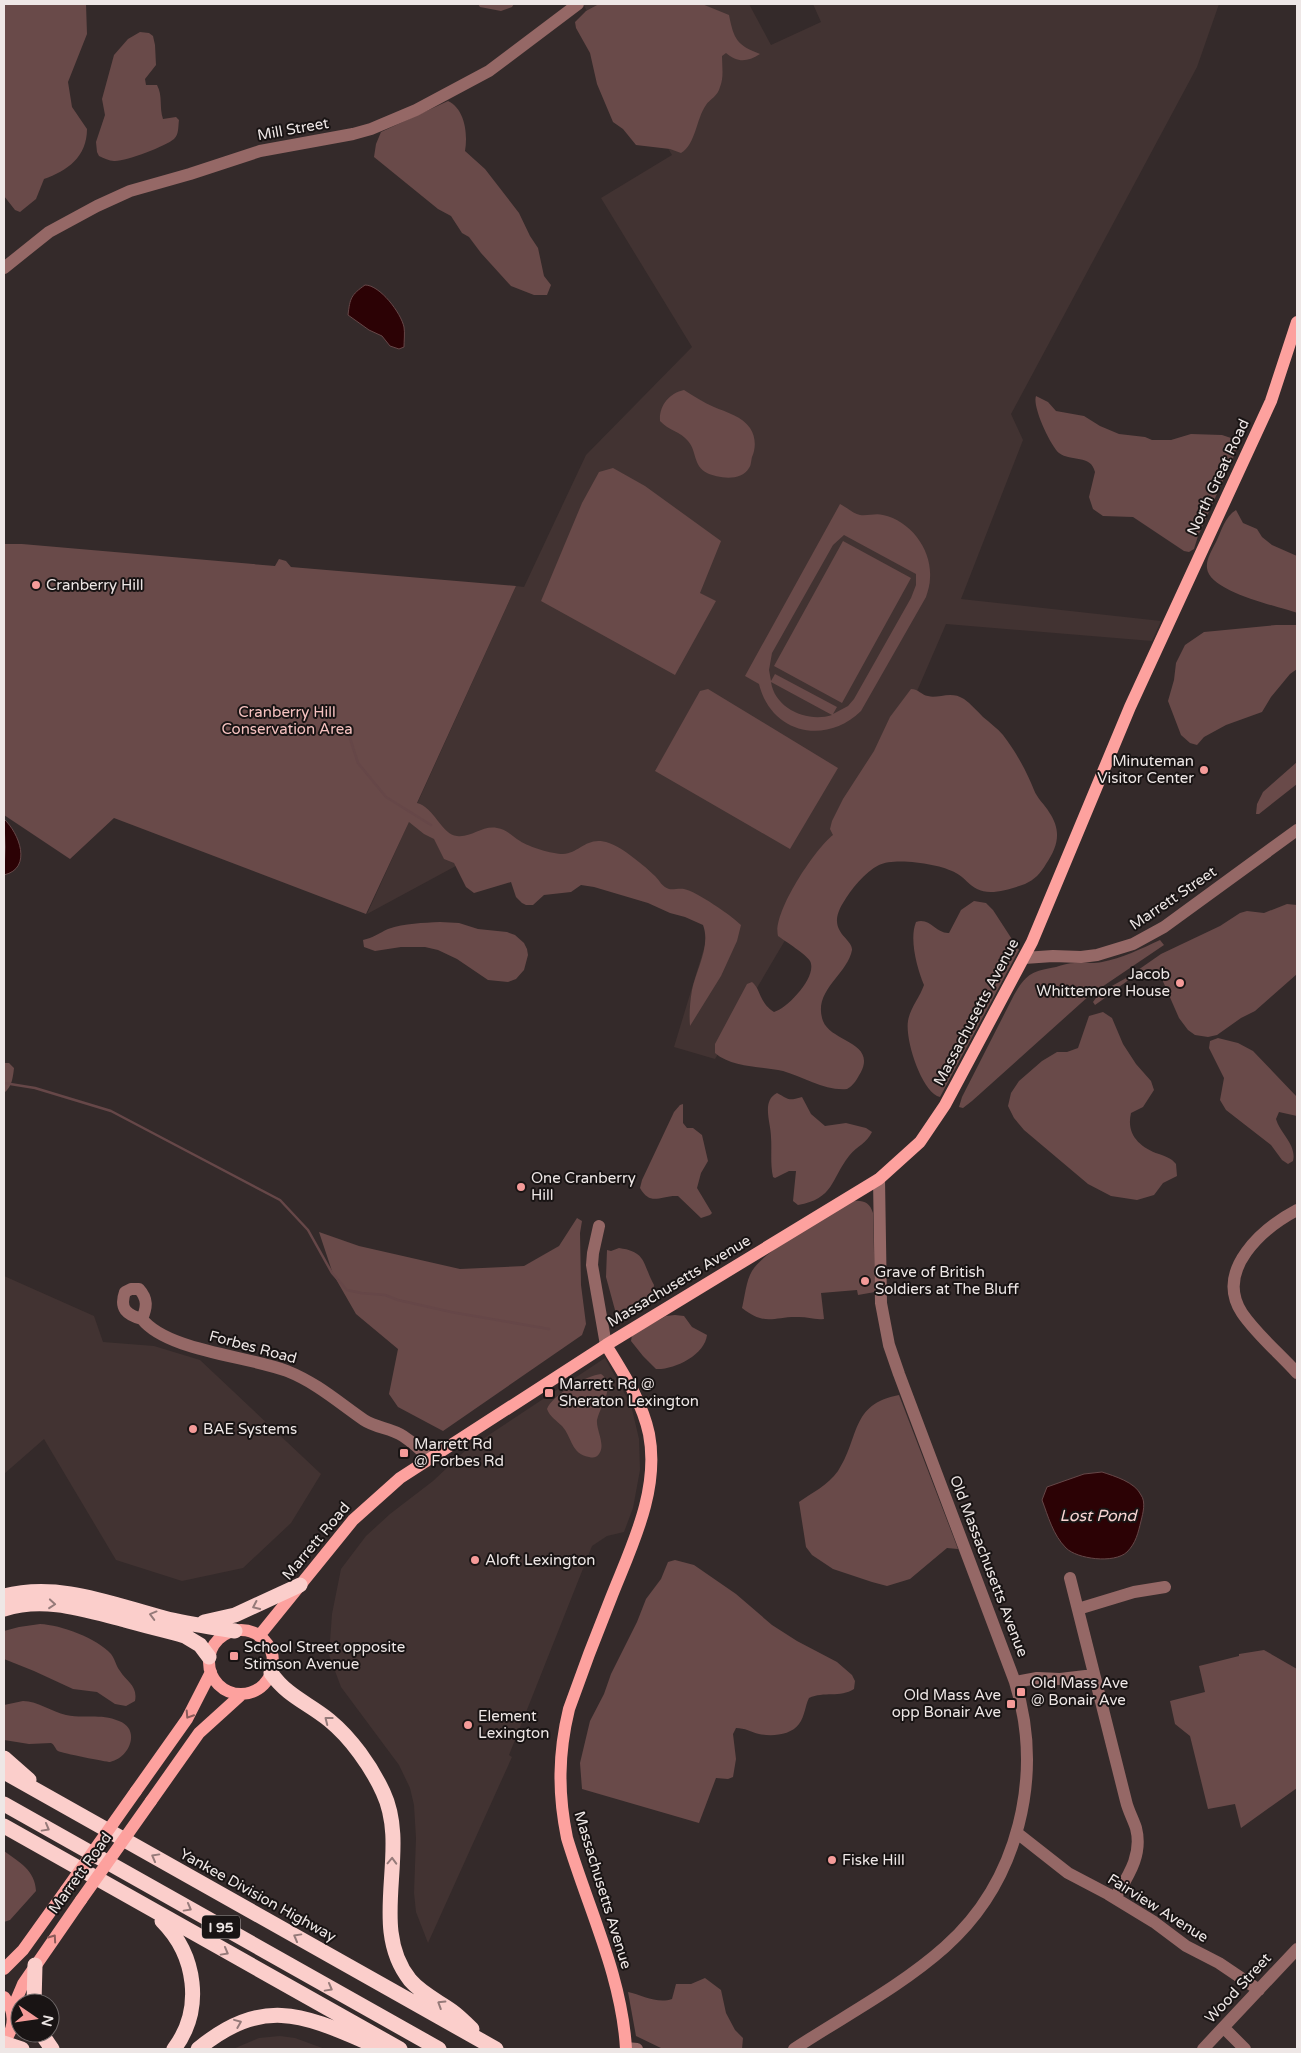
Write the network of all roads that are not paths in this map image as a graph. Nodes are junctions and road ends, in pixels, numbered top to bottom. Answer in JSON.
{"nodes":[{"id":1,"x":578,"y":4,"type":"edge"},
{"id":2,"x":4,"y":268,"type":"edge"},
{"id":3,"x":1297,"y":322,"type":"edge"},
{"id":4,"x":1160,"y":642,"type":"joint"},
{"id":5,"x":1297,"y":830,"type":"edge"},
{"id":6,"x":1032,"y":942,"type":"junction"},
{"id":7,"x":1053,"y":956,"type":"junction"},
{"id":8,"x":1024,"y":958,"type":"junction"},
{"id":9,"x":878,"y":1178,"type":"junction"},
{"id":10,"x":1297,"y":1210,"type":"edge"},
{"id":11,"x":599,"y":1226,"type":"dead end"},
{"id":12,"x":142,"y":1319,"type":"dead end"},
{"id":13,"x":606,"y":1345,"type":"junction"},
{"id":14,"x":1297,"y":1373,"type":"edge"},
{"id":15,"x":429,"y":1458,"type":"junction"},
{"id":16,"x":1070,"y":1578,"type":"dead end"},
{"id":17,"x":300,"y":1585,"type":"junction"},
{"id":18,"x":1165,"y":1587,"type":"dead end"},
{"id":19,"x":4,"y":1596,"type":"edge"},
{"id":20,"x":1078,"y":1609,"type":"junction"},
{"id":21,"x":4,"y":1610,"type":"edge"},
{"id":22,"x":182,"y":1622,"type":"junction"},
{"id":23,"x":235,"y":1630,"type":"junction"},
{"id":24,"x":259,"y":1636,"type":"junction"},
{"id":25,"x":210,"y":1665,"type":"junction"},
{"id":26,"x":271,"y":1673,"type":"junction"},
{"id":27,"x":1094,"y":1676,"type":"junction"},
{"id":28,"x":1015,"y":1682,"type":"junction"},
{"id":29,"x":242,"y":1694,"type":"junction"},
{"id":30,"x":4,"y":1758,"type":"edge"},
{"id":31,"x":4,"y":1772,"type":"edge"},
{"id":32,"x":45,"y":1795,"type":"junction"},
{"id":33,"x":4,"y":1804,"type":"edge"},
{"id":34,"x":4,"y":1826,"type":"edge"},
{"id":35,"x":1017,"y":1833,"type":"junction"},
{"id":36,"x":1115,"y":1898,"type":"junction"},
{"id":37,"x":152,"y":1911,"type":"junction"},
{"id":38,"x":1297,"y":1950,"type":"edge"},
{"id":39,"x":35,"y":1965,"type":"junction"},
{"id":40,"x":4,"y":1970,"type":"edge"},
{"id":41,"x":1259,"y":1990,"type":"junction"},
{"id":42,"x":19,"y":1993,"type":"edge"},
{"id":43,"x":34,"y":1993,"type":"edge"},
{"id":44,"x":1224,"y":2028,"type":"junction"},
{"id":45,"x":4,"y":2042,"type":"edge"},
{"id":46,"x":494,"y":2048,"type":"edge"},
{"id":47,"x":22,"y":2049,"type":"edge"},
{"id":48,"x":174,"y":2049,"type":"edge"},
{"id":49,"x":198,"y":2049,"type":"edge"},
{"id":50,"x":383,"y":2049,"type":"edge"},
{"id":51,"x":400,"y":2049,"type":"edge"},
{"id":52,"x":439,"y":2049,"type":"edge"},
{"id":53,"x":630,"y":2049,"type":"edge"},
{"id":54,"x":794,"y":2049,"type":"edge"},
{"id":55,"x":1203,"y":2049,"type":"edge"},
{"id":56,"x":1245,"y":2049,"type":"edge"}],
"edges":[{"from":1,"to":2,"type":"street","name":"Mill Street"},
{"from":3,"to":4,"type":"main road","name":"North Great Road"},
{"from":4,"to":6,"type":"main road","name":"Massachusetts Avenue"},
{"from":5,"to":7,"type":"street","name":"Marrett Street"},
{"from":6,"to":7,"type":"street"},
{"from":6,"to":8,"type":"main road","name":"Massachusetts Avenue"},
{"from":7,"to":8,"type":"street","name":"Marrett Street"},
{"from":8,"to":9,"type":"main road","name":"Massachusetts Avenue"},
{"from":9,"to":13,"type":"main road","name":"Massachusetts Avenue"},
{"from":9,"to":28,"type":"street","name":"Old Massachusetts Avenue"},
{"from":10,"to":14,"type":"street"},
{"from":11,"to":13,"type":"street"},
{"from":12,"to":15,"type":"street","name":"Forbes Road"},
{"from":13,"to":15,"type":"main road","name":"Marrett Road"},
{"from":13,"to":53,"type":"main road","name":"Massachusetts Avenue"},
{"from":15,"to":17,"type":"main road","name":"Marrett Road"},
{"from":16,"to":20,"type":"street"},
{"from":17,"to":22,"type":"highway","one_way":true},
{"from":17,"to":24,"type":"main road","name":"Marrett Road"},
{"from":18,"to":20,"type":"street"},
{"from":22,"to":19,"type":"highway","one_way":true},
{"from":20,"to":27,"type":"street"},
{"from":21,"to":25,"type":"highway","one_way":true},
{"from":22,"to":23,"type":"highway"},
{"from":23,"to":24,"type":"main road"},
{"from":23,"to":25,"type":"main road"},
{"from":24,"to":26,"type":"main road"},
{"from":25,"to":29,"type":"main road"},
{"from":25,"to":40,"type":"main road","name":"Marrett Road","one_way":true,"bridge":true},
{"from":26,"to":29,"type":"main road"},
{"from":46,"to":26,"type":"highway","one_way":true},
{"from":27,"to":28,"type":"street"},
{"from":27,"to":36,"type":"street"},
{"from":28,"to":35,"type":"street","name":"Old Massachusetts Avenue"},
{"from":39,"to":29,"type":"main road","name":"Marrett Road","one_way":true,"bridge":true},
{"from":30,"to":32,"type":"highway"},
{"from":31,"to":32,"type":"highway","name":"Yankee Division Highway","number":"I 95"},
{"from":46,"to":32,"type":"highway","name":"Yankee Division Highway","number":"I 95","one_way":true},
{"from":33,"to":52,"type":"highway","number":"I 95","one_way":true},
{"from":34,"to":37,"type":"highway"},
{"from":35,"to":36,"type":"street","name":"Fairview Avenue"},
{"from":35,"to":54,"type":"street","name":"Old Massachusetts Avenue"},
{"from":36,"to":41,"type":"street","name":"Fairview Avenue"},
{"from":37,"to":48,"type":"highway"},
{"from":37,"to":51,"type":"highway","one_way":true},
{"from":38,"to":41,"type":"street","name":"Wood Street"},
{"from":39,"to":42,"type":"main road","name":"Marrett Road"},
{"from":39,"to":43,"type":"highway"},
{"from":41,"to":44,"type":"street","name":"Wood Street"},
{"from":44,"to":55,"type":"street","name":"Wood Street"},
{"from":44,"to":56,"type":"street"},
{"from":45,"to":47,"type":"highway"},
{"from":49,"to":50,"type":"highway","one_way":true}]}
